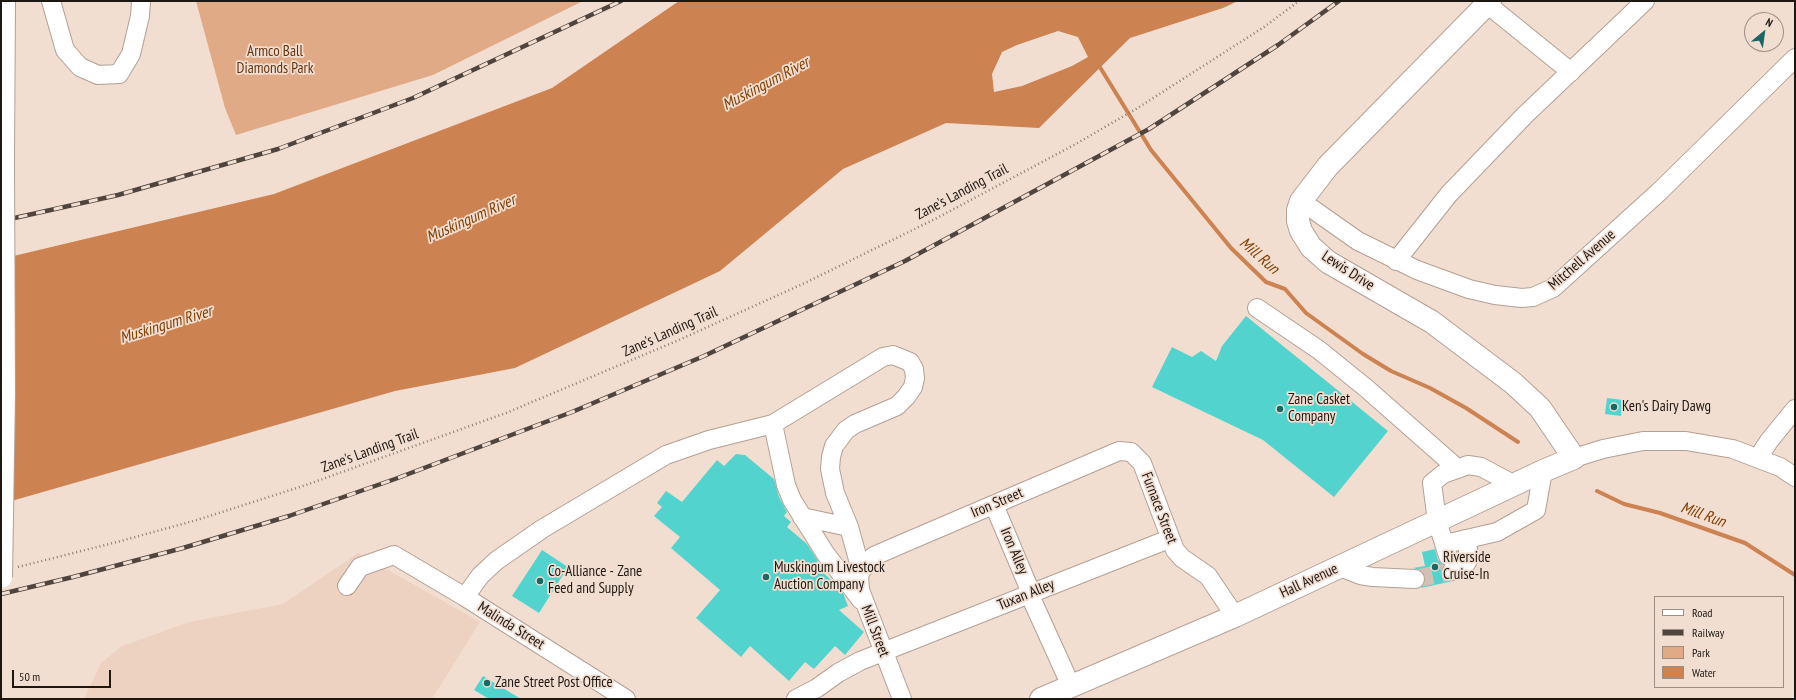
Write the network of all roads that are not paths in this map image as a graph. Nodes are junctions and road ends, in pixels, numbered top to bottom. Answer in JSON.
{"nodes":[{"id":1,"x":4,"y":1,"type":"edge"},
{"id":2,"x":51,"y":1,"type":"edge"},
{"id":3,"x":141,"y":1,"type":"edge"},
{"id":4,"x":1645,"y":1,"type":"edge"},
{"id":5,"x":1489,"y":2,"type":"edge"},
{"id":6,"x":1795,"y":58,"type":"edge"},
{"id":7,"x":1571,"y":72,"type":"junction"},
{"id":8,"x":1302,"y":201,"type":"junction"},
{"id":9,"x":1396,"y":261,"type":"junction"},
{"id":10,"x":1257,"y":308,"type":"dead end"},
{"id":11,"x":1795,"y":409,"type":"edge"},
{"id":12,"x":773,"y":424,"type":"junction"},
{"id":13,"x":1131,"y":452,"type":"joint"},
{"id":14,"x":1574,"y":458,"type":"junction"},
{"id":15,"x":1758,"y":458,"type":"junction"},
{"id":16,"x":1458,"y":469,"type":"junction"},
{"id":17,"x":1543,"y":471,"type":"junction"},
{"id":18,"x":1795,"y":477,"type":"edge"},
{"id":19,"x":1513,"y":484,"type":"junction"},
{"id":20,"x":994,"y":505,"type":"junction"},
{"id":21,"x":802,"y":517,"type":"junction"},
{"id":22,"x":1438,"y":521,"type":"junction"},
{"id":23,"x":849,"y":527,"type":"junction"},
{"id":24,"x":1169,"y":538,"type":"junction"},
{"id":25,"x":1465,"y":540,"type":"junction"},
{"id":26,"x":1448,"y":557,"type":"junction"},
{"id":27,"x":864,"y":566,"type":"junction"},
{"id":28,"x":1340,"y":567,"type":"junction"},
{"id":29,"x":8,"y":572,"type":"edge"},
{"id":30,"x":1415,"y":579,"type":"tunnel mouth"},
{"id":31,"x":347,"y":586,"type":"dead end"},
{"id":32,"x":1030,"y":593,"type":"junction"},
{"id":33,"x":465,"y":597,"type":"junction"},
{"id":34,"x":865,"y":606,"type":"junction"},
{"id":35,"x":1235,"y":616,"type":"junction"},
{"id":36,"x":884,"y":653,"type":"junction"},
{"id":37,"x":1071,"y":686,"type":"junction"},
{"id":38,"x":615,"y":696,"type":"edge"},
{"id":39,"x":796,"y":699,"type":"edge"},
{"id":40,"x":902,"y":699,"type":"edge"},
{"id":41,"x":1041,"y":699,"type":"edge"}],
"edges":[{"from":1,"to":29,"type":"main road","bridge":true},
{"from":2,"to":3,"type":"street"},
{"from":4,"to":7,"type":"street"},
{"from":5,"to":7,"type":"street"},
{"from":5,"to":8,"type":"main road","name":"Lewis Drive"},
{"from":6,"to":9,"type":"street","name":"Mitchell Avenue"},
{"from":7,"to":9,"type":"street"},
{"from":8,"to":9,"type":"street","name":"Mitchell Avenue"},
{"from":8,"to":14,"type":"main road","name":"Lewis Drive"},
{"from":10,"to":16,"type":"street"},
{"from":11,"to":15,"type":"street"},
{"from":12,"to":21,"type":"street"},
{"from":12,"to":23,"type":"street","name":"Mill Street"},
{"from":12,"to":33,"type":"street"},
{"from":13,"to":20,"type":"street","name":"Iron Street"},
{"from":13,"to":24,"type":"street","name":"Furnace Street"},
{"from":14,"to":15,"type":"street"},
{"from":14,"to":17,"type":"main road","name":"Hall Avenue"},
{"from":15,"to":18,"type":"street"},
{"from":16,"to":19,"type":"street"},
{"from":16,"to":22,"type":"street"},
{"from":17,"to":19,"type":"main road","name":"Hall Avenue"},
{"from":17,"to":25,"type":"street"},
{"from":19,"to":22,"type":"main road","name":"Hall Avenue"},
{"from":20,"to":27,"type":"street","name":"Iron Street"},
{"from":20,"to":32,"type":"street","name":"Iron Alley"},
{"from":21,"to":23,"type":"street"},
{"from":21,"to":34,"type":"street"},
{"from":22,"to":26,"type":"street"},
{"from":22,"to":28,"type":"main road","name":"Hall Avenue"},
{"from":23,"to":27,"type":"street","name":"Mill Street"},
{"from":24,"to":32,"type":"street","name":"Tuxan Alley"},
{"from":24,"to":35,"type":"street","name":"Furnace Street"},
{"from":25,"to":26,"type":"street"},
{"from":25,"to":26,"type":"street"},
{"from":27,"to":34,"type":"street","name":"Mill Street"},
{"from":28,"to":30,"type":"street"},
{"from":28,"to":35,"type":"main road","name":"Hall Avenue"},
{"from":31,"to":33,"type":"street","name":"Malinda Street"},
{"from":32,"to":36,"type":"street","name":"Tuxan Alley"},
{"from":32,"to":37,"type":"street","name":"Iron Alley"},
{"from":33,"to":38,"type":"street","name":"Malinda Street"},
{"from":34,"to":36,"type":"street","name":"Mill Street"},
{"from":35,"to":37,"type":"main road","name":"Hall Avenue"},
{"from":36,"to":39,"type":"street","name":"Tuxan Alley"},
{"from":36,"to":40,"type":"street","name":"Mill Street"},
{"from":37,"to":41,"type":"main road","name":"Hall Avenue"}]}
